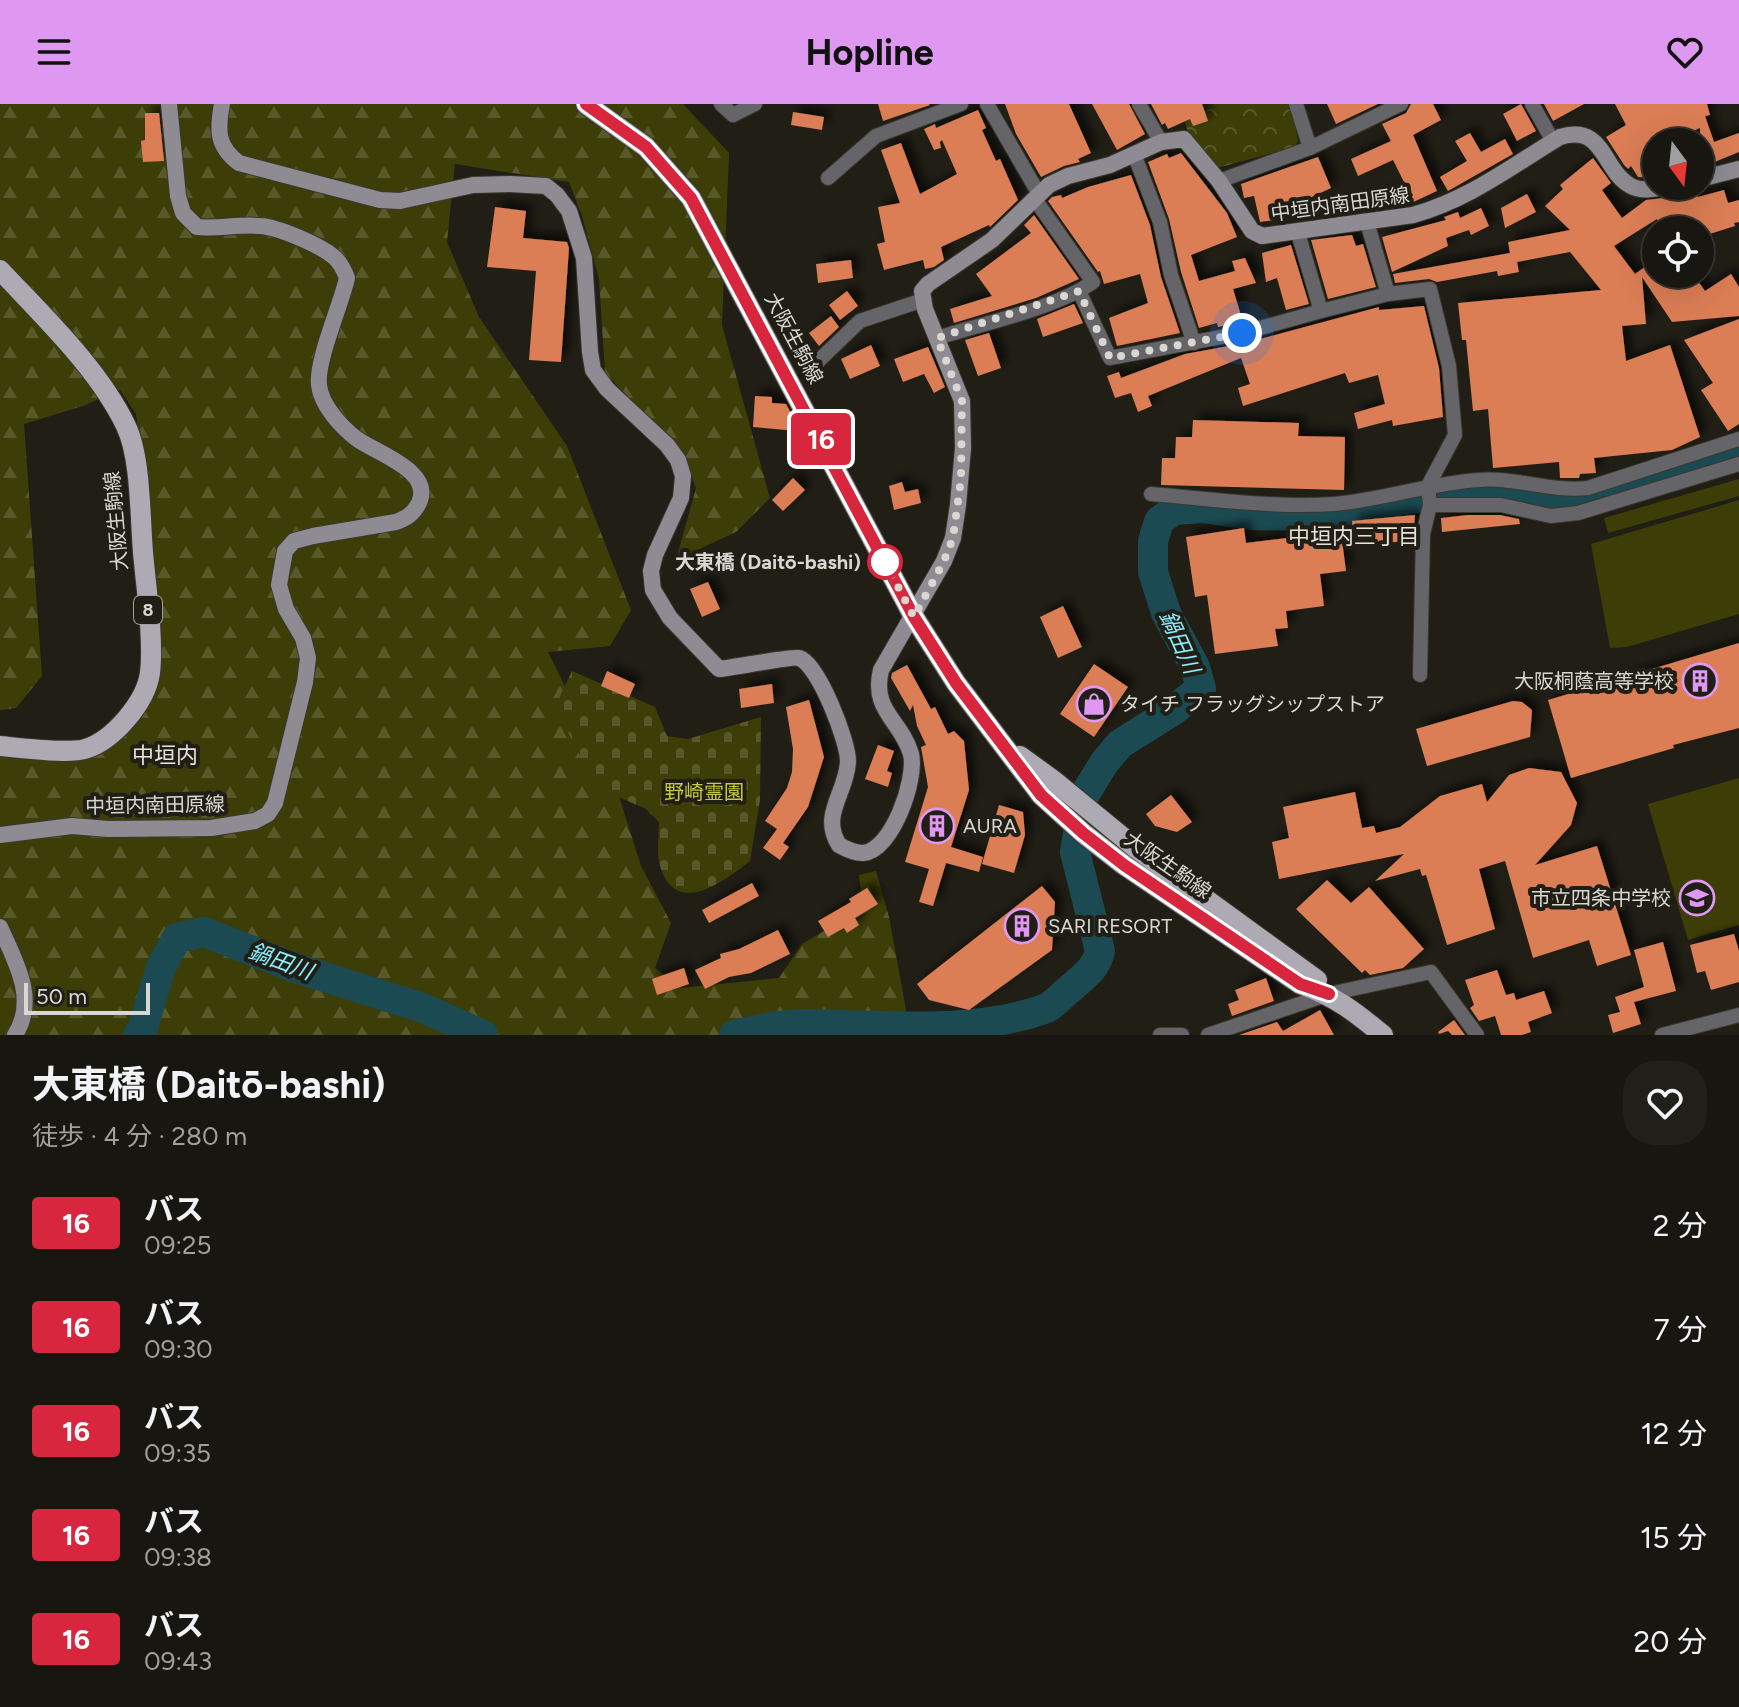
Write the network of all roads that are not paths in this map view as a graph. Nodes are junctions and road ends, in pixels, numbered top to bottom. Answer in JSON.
{"nodes":[{"id":1,"x":169,"y":104,"type":"edge"},
{"id":2,"x":222,"y":104,"type":"edge"},
{"id":3,"x":586,"y":104,"type":"edge"},
{"id":4,"x":721,"y":104,"type":"edge"},
{"id":5,"x":755,"y":104,"type":"edge"},
{"id":6,"x":961,"y":104,"type":"edge"},
{"id":7,"x":987,"y":104,"type":"edge"},
{"id":8,"x":1139,"y":104,"type":"edge"},
{"id":9,"x":1296,"y":104,"type":"edge"},
{"id":10,"x":1401,"y":104,"type":"edge"},
{"id":11,"x":1532,"y":104,"type":"edge"},
{"id":12,"x":1553,"y":141,"type":"junction"},
{"id":13,"x":1161,"y":142,"type":"junction"},
{"id":14,"x":1310,"y":148,"type":"junction"},
{"id":15,"x":1134,"y":154,"type":"junction"},
{"id":16,"x":1739,"y":169,"type":"edge"},
{"id":17,"x":1714,"y":175,"type":"edge"},
{"id":18,"x":828,"y":178,"type":"dead end"},
{"id":19,"x":1219,"y":181,"type":"junction"},
{"id":20,"x":1642,"y":188,"type":"edge"},
{"id":21,"x":1036,"y":196,"type":"junction"},
{"id":22,"x":1367,"y":222,"type":"junction"},
{"id":23,"x":1298,"y":233,"type":"junction"},
{"id":24,"x":0,"y":270,"type":"edge"},
{"id":25,"x":1079,"y":291,"type":"junction"},
{"id":26,"x":1388,"y":294,"type":"junction"},
{"id":27,"x":923,"y":300,"type":"junction"},
{"id":28,"x":1321,"y":311,"type":"junction"},
{"id":29,"x":937,"y":338,"type":"junction"},
{"id":30,"x":1194,"y":343,"type":"junction"},
{"id":31,"x":809,"y":370,"type":"dead end"},
{"id":32,"x":1739,"y":439,"type":"edge"},
{"id":33,"x":1739,"y":464,"type":"edge"},
{"id":34,"x":1428,"y":486,"type":"junction"},
{"id":35,"x":1151,"y":494,"type":"dead end"},
{"id":36,"x":1430,"y":505,"type":"junction"},
{"id":37,"x":914,"y":617,"type":"junction"},
{"id":38,"x":1420,"y":675,"type":"dead end"},
{"id":39,"x":0,"y":746,"type":"edge"},
{"id":40,"x":0,"y":835,"type":"edge"},
{"id":41,"x":0,"y":927,"type":"edge"},
{"id":42,"x":1329,"y":994,"type":"junction"},
{"id":43,"x":1733,"y":1017,"type":"edge"},
{"id":44,"x":15,"y":1035,"type":"edge"},
{"id":45,"x":1160,"y":1035,"type":"edge"},
{"id":46,"x":1182,"y":1035,"type":"edge"},
{"id":47,"x":1208,"y":1035,"type":"edge"},
{"id":48,"x":1383,"y":1035,"type":"edge"},
{"id":49,"x":1477,"y":1035,"type":"edge"},
{"id":50,"x":1662,"y":1035,"type":"edge"},
{"id":51,"x":1732,"y":1035,"type":"edge"}],
"edges":[{"from":1,"to":40,"type":"main road","name":"中垣内南田原線"},
{"from":2,"to":37,"type":"main road"},
{"from":3,"to":37,"type":"main road","name":"大阪生駒線"},
{"from":4,"to":5,"type":"street"},
{"from":6,"to":18,"type":"street"},
{"from":7,"to":21,"type":"street"},
{"from":8,"to":13,"type":"street"},
{"from":9,"to":14,"type":"street"},
{"from":10,"to":14,"type":"street"},
{"from":11,"to":12,"type":"street"},
{"from":12,"to":20,"type":"main road","name":"中垣内南田原線"},
{"from":12,"to":22,"type":"main road","name":"中垣内南田原線"},
{"from":13,"to":15,"type":"main road"},
{"from":13,"to":19,"type":"main road","name":"中垣内南田原線"},
{"from":14,"to":19,"type":"street"},
{"from":15,"to":21,"type":"main road"},
{"from":15,"to":30,"type":"street"},
{"from":16,"to":17,"type":"main road"},
{"from":19,"to":23,"type":"main road","name":"中垣内南田原線"},
{"from":21,"to":25,"type":"street"},
{"from":21,"to":27,"type":"main road"},
{"from":22,"to":23,"type":"main road","name":"中垣内南田原線"},
{"from":22,"to":26,"type":"street"},
{"from":23,"to":28,"type":"street"},
{"from":24,"to":39,"type":"main road","name":"大阪生駒線","number":"8"},
{"from":25,"to":29,"type":"street"},
{"from":25,"to":30,"type":"street"},
{"from":26,"to":28,"type":"street"},
{"from":26,"to":34,"type":"street"},
{"from":27,"to":29,"type":"main road"},
{"from":27,"to":31,"type":"street"},
{"from":28,"to":30,"type":"street"},
{"from":29,"to":37,"type":"main road"},
{"from":32,"to":34,"type":"street"},
{"from":33,"to":36,"type":"street"},
{"from":34,"to":35,"type":"street"},
{"from":34,"to":36,"type":"street"},
{"from":36,"to":38,"type":"street"},
{"from":37,"to":42,"type":"main road","name":"大阪生駒線"},
{"from":41,"to":44,"type":"main road"},
{"from":42,"to":47,"type":"street"},
{"from":42,"to":48,"type":"main road","name":"大阪生駒線"},
{"from":42,"to":49,"type":"street"},
{"from":43,"to":50,"type":"street"},
{"from":43,"to":51,"type":"street"},
{"from":45,"to":46,"type":"street"}]}
